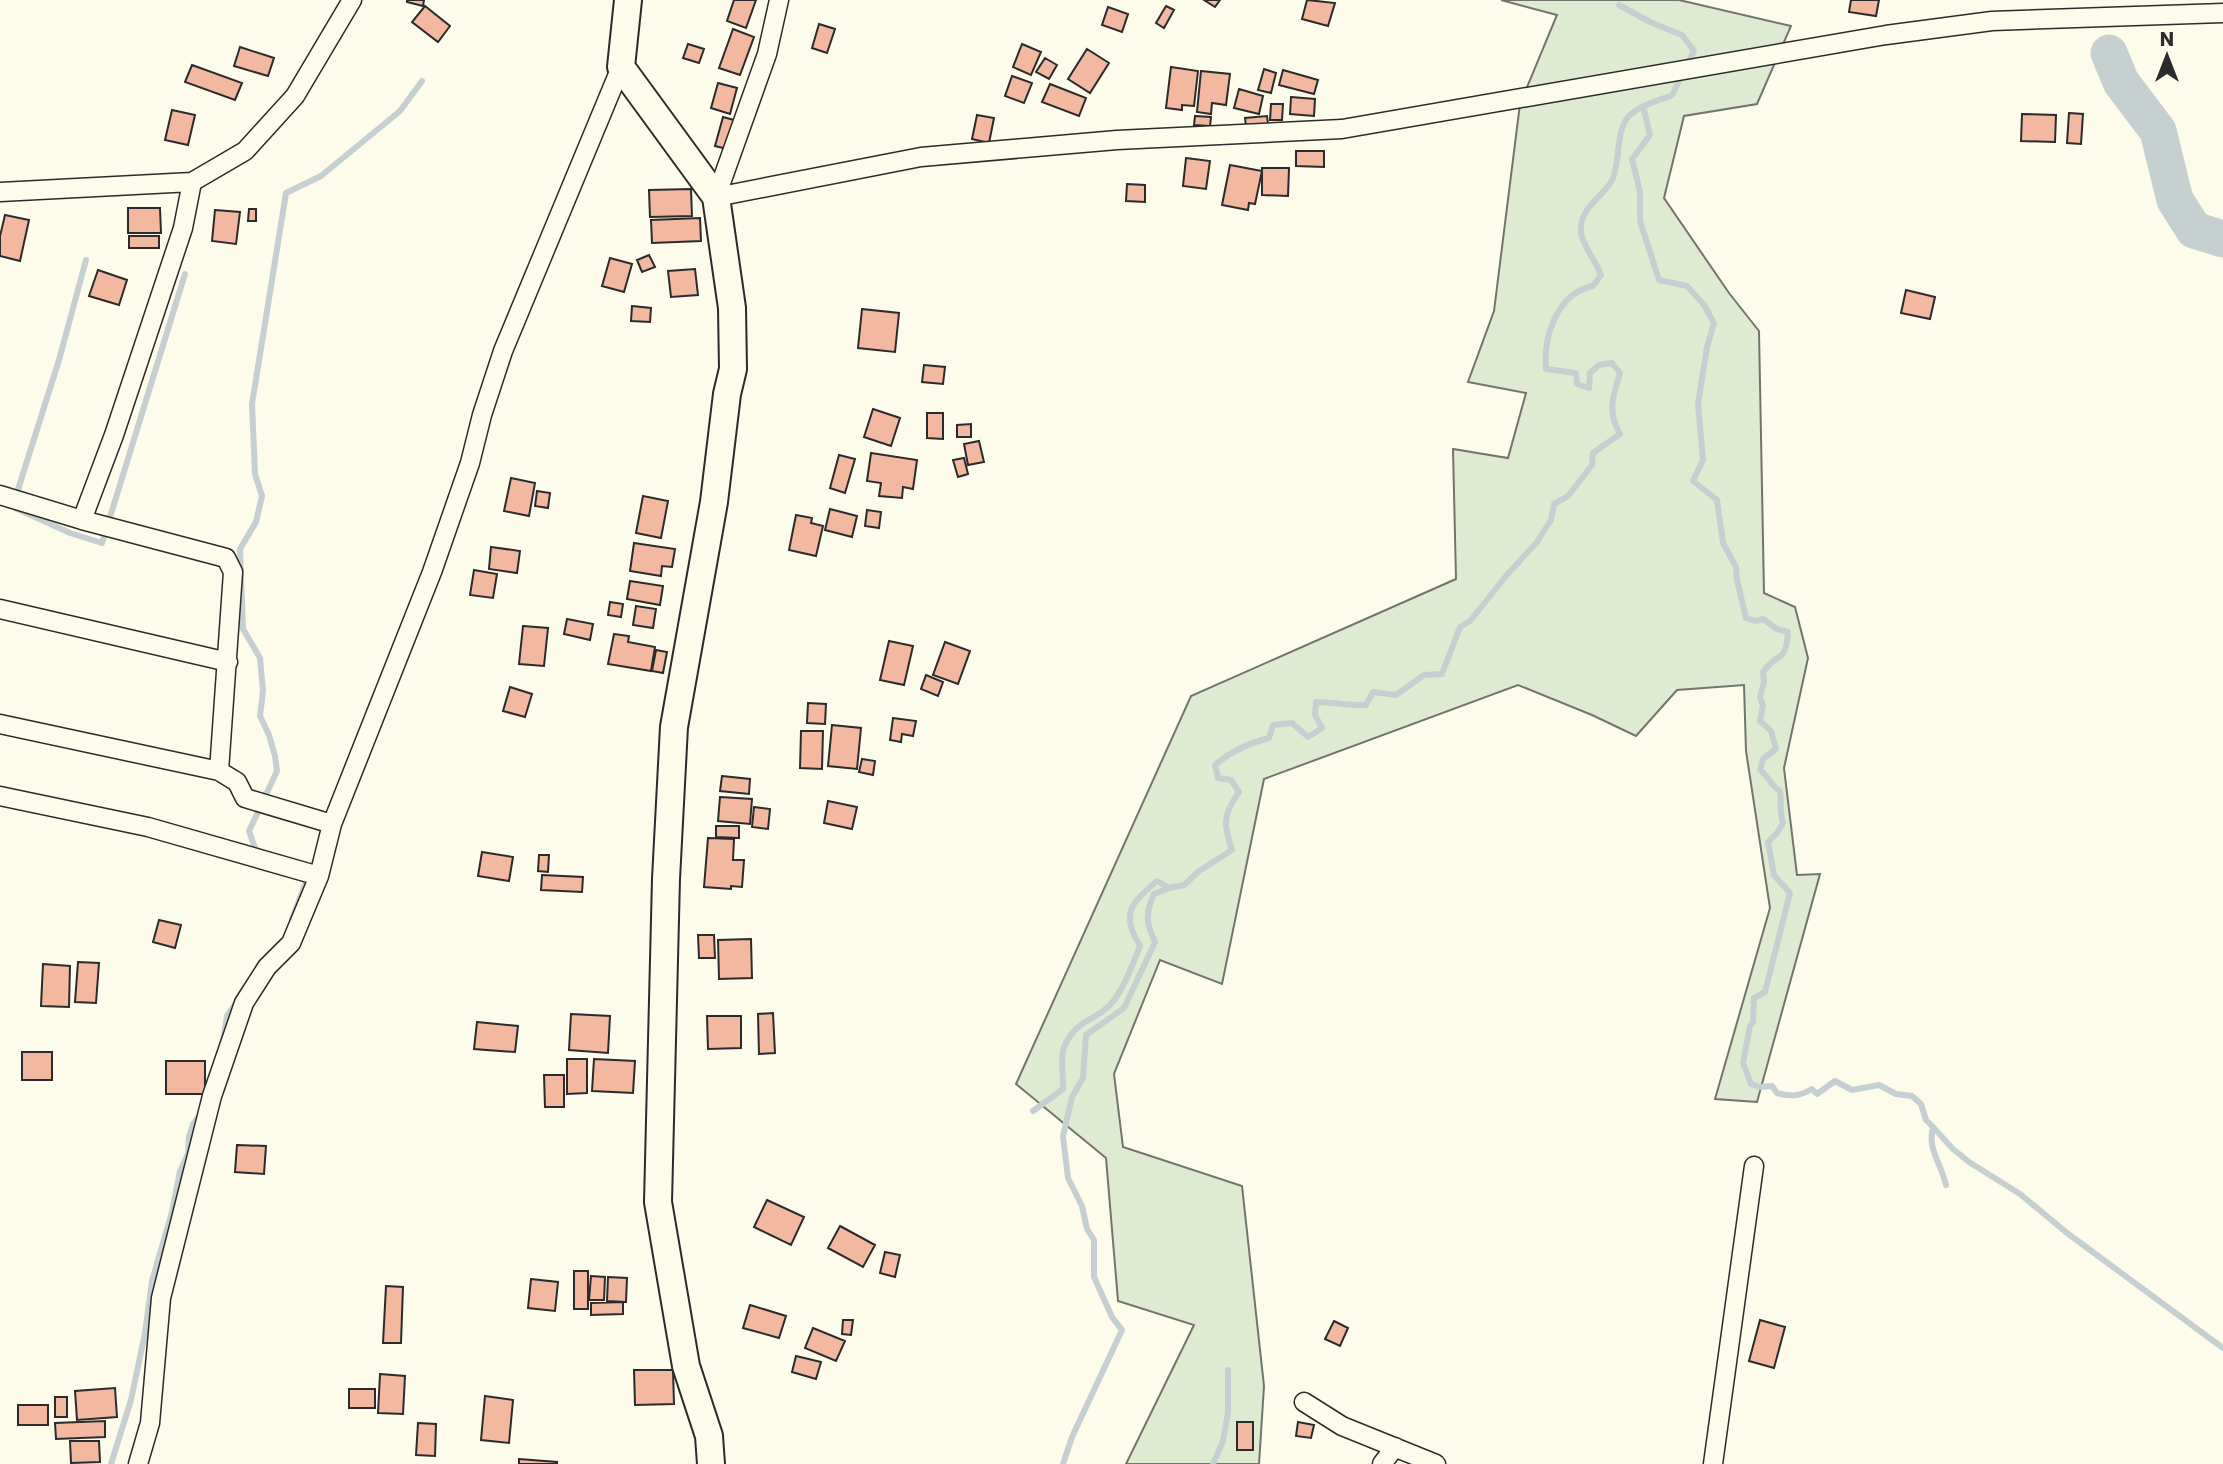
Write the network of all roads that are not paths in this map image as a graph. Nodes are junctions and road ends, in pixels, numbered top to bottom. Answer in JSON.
{"nodes":[{"id":1,"x":352,"y":0,"type":"edge"},
{"id":2,"x":628,"y":0,"type":"edge"},
{"id":3,"x":779,"y":0,"type":"edge"},
{"id":4,"x":2223,"y":13,"type":"edge"},
{"id":5,"x":621,"y":67,"type":"junction"},
{"id":6,"x":192,"y":182,"type":"junction"},
{"id":7,"x":0,"y":192,"type":"edge"},
{"id":8,"x":716,"y":197,"type":"junction"},
{"id":9,"x":0,"y":495,"type":"edge"},
{"id":10,"x":82,"y":520,"type":"junction"},
{"id":11,"x":0,"y":610,"type":"edge"},
{"id":12,"x":228,"y":662,"type":"junction"},
{"id":13,"x":0,"y":724,"type":"edge"},
{"id":14,"x":219,"y":771,"type":"junction"},
{"id":15,"x":0,"y":796,"type":"edge"},
{"id":16,"x":332,"y":824,"type":"junction"},
{"id":17,"x":319,"y":876,"type":"junction"},
{"id":18,"x":1754,"y":1166,"type":"dead end"},
{"id":19,"x":1304,"y":1402,"type":"dead end"},
{"id":20,"x":1395,"y":1447,"type":"junction"},
{"id":21,"x":138,"y":1464,"type":"edge"},
{"id":22,"x":711,"y":1464,"type":"edge"},
{"id":23,"x":1382,"y":1464,"type":"edge"},
{"id":24,"x":1436,"y":1464,"type":"edge"},
{"id":25,"x":1713,"y":1464,"type":"edge"}],
"edges":[{"from":1,"to":6,"type":"street"},
{"from":2,"to":5,"type":"street"},
{"from":3,"to":8,"type":"street"},
{"from":4,"to":8,"type":"street"},
{"from":5,"to":8,"type":"street"},
{"from":5,"to":16,"type":"street"},
{"from":6,"to":7,"type":"street"},
{"from":6,"to":10,"type":"street"},
{"from":8,"to":22,"type":"street"},
{"from":9,"to":10,"type":"street"},
{"from":10,"to":12,"type":"street"},
{"from":11,"to":12,"type":"street"},
{"from":12,"to":14,"type":"street"},
{"from":13,"to":14,"type":"street"},
{"from":14,"to":16,"type":"street"},
{"from":15,"to":17,"type":"street"},
{"from":16,"to":17,"type":"street"},
{"from":17,"to":21,"type":"street"},
{"from":18,"to":25,"type":"street"},
{"from":19,"to":20,"type":"street"},
{"from":20,"to":23,"type":"street"},
{"from":20,"to":24,"type":"street"}]}
